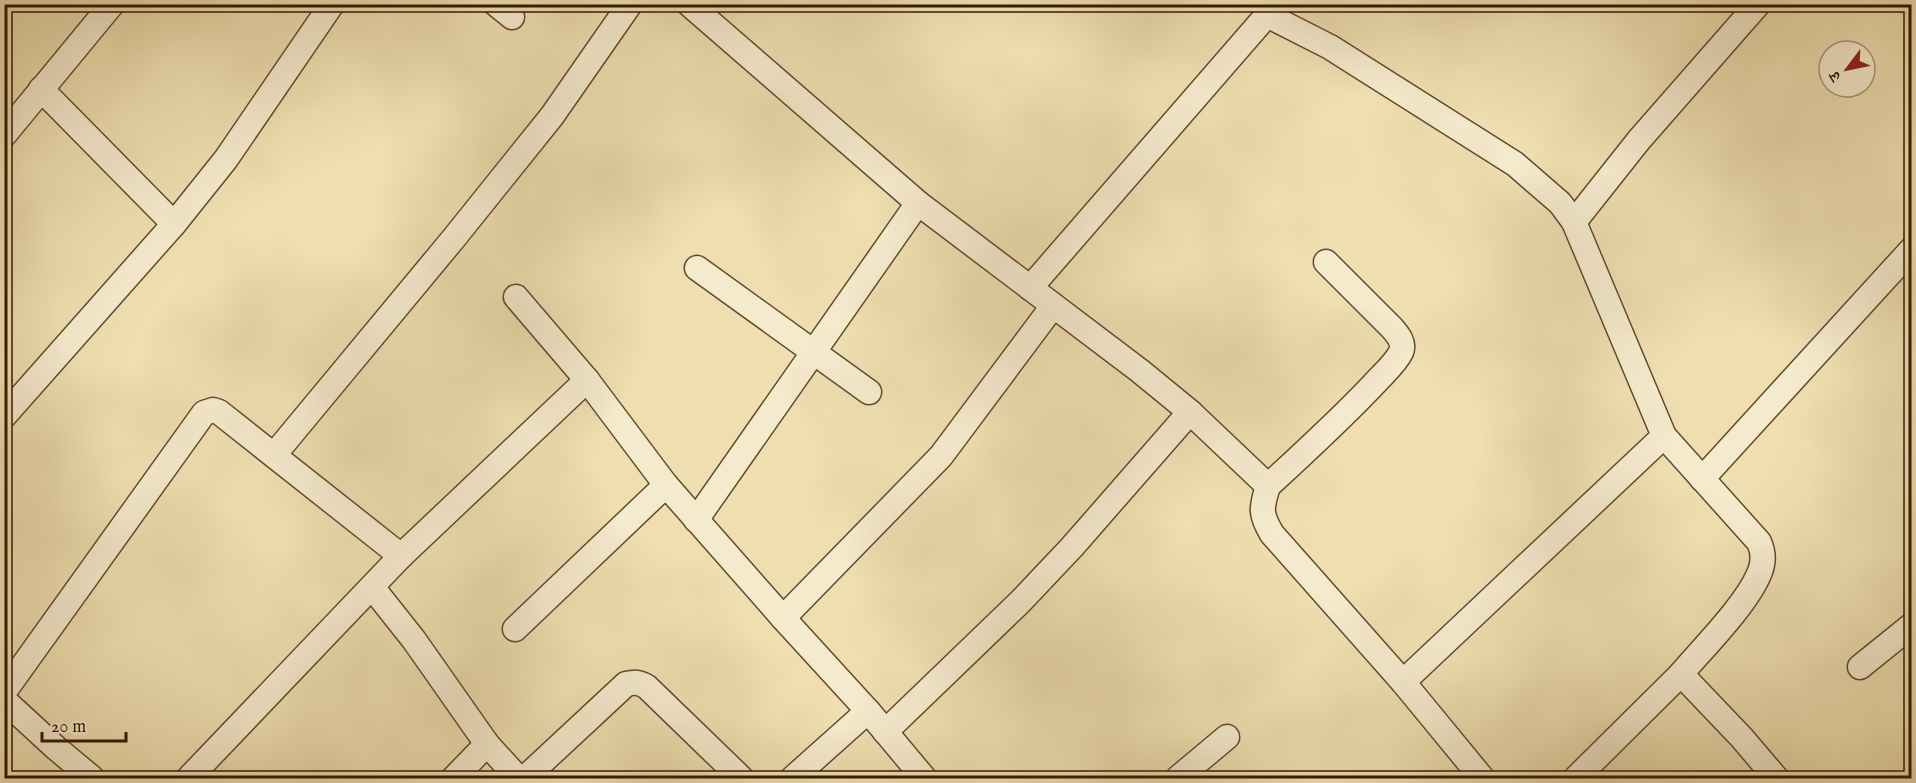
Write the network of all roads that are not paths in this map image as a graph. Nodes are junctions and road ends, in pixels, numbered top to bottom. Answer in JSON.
{"nodes":[{"id":1,"x":112,"y":4,"type":"edge"},
{"id":2,"x":332,"y":4,"type":"edge"},
{"id":3,"x":630,"y":4,"type":"edge"},
{"id":4,"x":689,"y":4,"type":"edge"},
{"id":5,"x":1758,"y":4,"type":"edge"},
{"id":6,"x":1261,"y":10,"type":"edge"},
{"id":7,"x":41,"y":89,"type":"junction"},
{"id":8,"x":4,"y":135,"type":"edge"},
{"id":9,"x":918,"y":203,"type":"junction"},
{"id":10,"x":1574,"y":222,"type":"junction"},
{"id":11,"x":174,"y":224,"type":"junction"},
{"id":12,"x":1911,"y":249,"type":"edge"},
{"id":13,"x":1326,"y":262,"type":"dead end"},
{"id":14,"x":697,"y":268,"type":"dead end"},
{"id":15,"x":1030,"y":288,"type":"junction"},
{"id":16,"x":516,"y":297,"type":"dead end"},
{"id":17,"x":1053,"y":306,"type":"junction"},
{"id":18,"x":814,"y":351,"type":"junction"},
{"id":19,"x":587,"y":380,"type":"junction"},
{"id":20,"x":869,"y":392,"type":"dead end"},
{"id":21,"x":1190,"y":412,"type":"junction"},
{"id":22,"x":4,"y":416,"type":"edge"},
{"id":23,"x":1664,"y":436,"type":"junction"},
{"id":24,"x":274,"y":455,"type":"junction"},
{"id":25,"x":1702,"y":479,"type":"junction"},
{"id":26,"x":666,"y":485,"type":"junction"},
{"id":27,"x":1268,"y":486,"type":"junction"},
{"id":28,"x":696,"y":520,"type":"junction"},
{"id":29,"x":401,"y":556,"type":"junction"},
{"id":30,"x":372,"y":587,"type":"junction"},
{"id":31,"x":783,"y":618,"type":"junction"},
{"id":32,"x":1911,"y":625,"type":"edge"},
{"id":33,"x":515,"y":629,"type":"dead end"},
{"id":34,"x":1860,"y":667,"type":"dead end"},
{"id":35,"x":1681,"y":675,"type":"junction"},
{"id":36,"x":1403,"y":682,"type":"junction"},
{"id":37,"x":4,"y":692,"type":"edge"},
{"id":38,"x":4,"y":700,"type":"edge"},
{"id":39,"x":868,"y":711,"type":"junction"},
{"id":40,"x":885,"y":732,"type":"junction"},
{"id":41,"x":1227,"y":737,"type":"dead end"},
{"id":42,"x":487,"y":744,"type":"junction"},
{"id":43,"x":92,"y":778,"type":"edge"},
{"id":44,"x":189,"y":778,"type":"edge"},
{"id":45,"x":453,"y":778,"type":"edge"},
{"id":46,"x":518,"y":778,"type":"edge"},
{"id":47,"x":525,"y":778,"type":"edge"},
{"id":48,"x":741,"y":778,"type":"edge"},
{"id":49,"x":793,"y":778,"type":"edge"},
{"id":50,"x":924,"y":778,"type":"edge"},
{"id":51,"x":1178,"y":778,"type":"edge"},
{"id":52,"x":1482,"y":778,"type":"edge"},
{"id":53,"x":1576,"y":778,"type":"edge"},
{"id":54,"x":1776,"y":778,"type":"edge"}],
"edges":[{"from":1,"to":7,"type":"street"},
{"from":2,"to":11,"type":"street"},
{"from":3,"to":24,"type":"street"},
{"from":4,"to":9,"type":"street"},
{"from":5,"to":10,"type":"street"},
{"from":6,"to":10,"type":"street"},
{"from":6,"to":15,"type":"street"},
{"from":7,"to":8,"type":"street"},
{"from":7,"to":11,"type":"street"},
{"from":9,"to":15,"type":"street"},
{"from":9,"to":18,"type":"street"},
{"from":10,"to":23,"type":"street"},
{"from":11,"to":22,"type":"street"},
{"from":12,"to":25,"type":"street"},
{"from":13,"to":27,"type":"street"},
{"from":14,"to":18,"type":"street"},
{"from":15,"to":17,"type":"street"},
{"from":16,"to":19,"type":"street"},
{"from":17,"to":21,"type":"street"},
{"from":17,"to":31,"type":"street"},
{"from":18,"to":20,"type":"street"},
{"from":18,"to":28,"type":"street"},
{"from":19,"to":26,"type":"street"},
{"from":19,"to":29,"type":"street"},
{"from":21,"to":27,"type":"street"},
{"from":21,"to":40,"type":"street"},
{"from":23,"to":25,"type":"street"},
{"from":23,"to":36,"type":"street"},
{"from":24,"to":29,"type":"street"},
{"from":24,"to":37,"type":"street"},
{"from":25,"to":35,"type":"street"},
{"from":26,"to":28,"type":"street"},
{"from":26,"to":33,"type":"street"},
{"from":27,"to":36,"type":"street"},
{"from":28,"to":31,"type":"street"},
{"from":29,"to":30,"type":"street"},
{"from":30,"to":42,"type":"street"},
{"from":30,"to":44,"type":"street"},
{"from":31,"to":39,"type":"street"},
{"from":32,"to":34,"type":"street"},
{"from":35,"to":53,"type":"street"},
{"from":35,"to":54,"type":"street"},
{"from":36,"to":52,"type":"street"},
{"from":38,"to":43,"type":"street"},
{"from":39,"to":40,"type":"street"},
{"from":39,"to":49,"type":"street"},
{"from":40,"to":50,"type":"street"},
{"from":41,"to":51,"type":"street"},
{"from":42,"to":45,"type":"street"},
{"from":42,"to":46,"type":"street"},
{"from":47,"to":48,"type":"street"}]}
